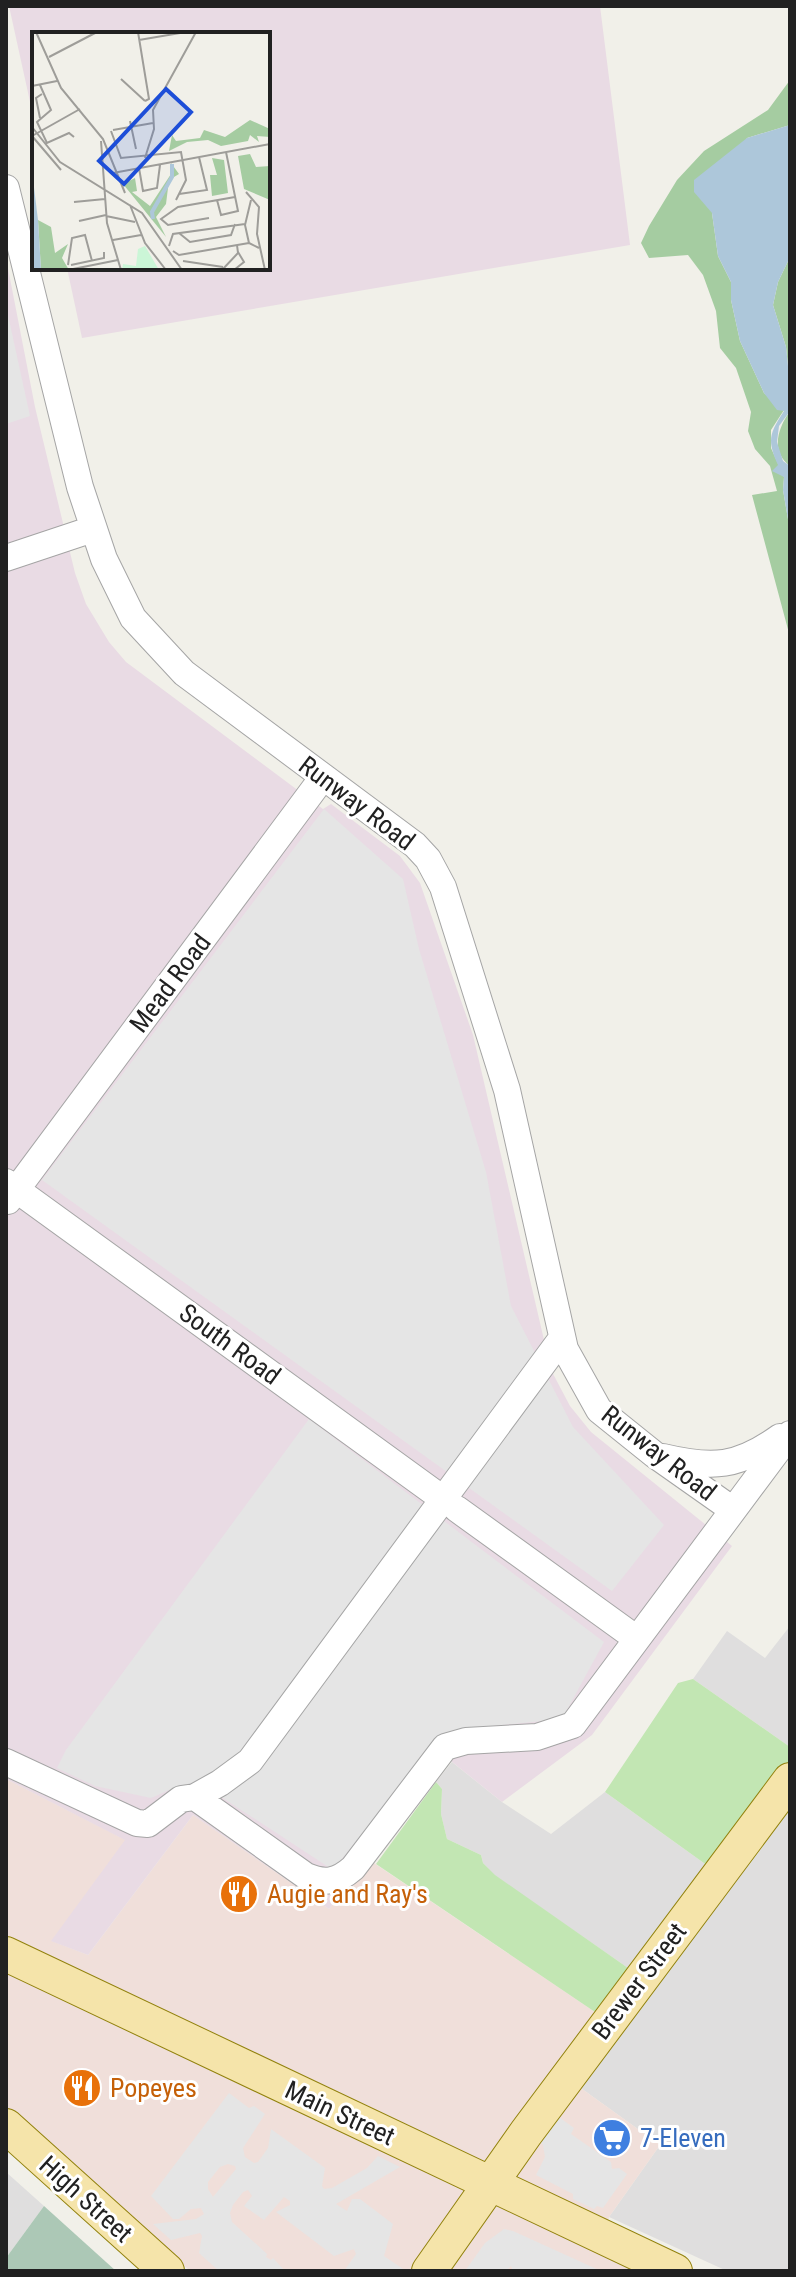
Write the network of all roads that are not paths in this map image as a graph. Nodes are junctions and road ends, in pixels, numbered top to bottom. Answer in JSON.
{"nodes":[{"id":1,"x":6,"y":188,"type":"edge"},
{"id":2,"x":93,"y":529,"type":"junction"},
{"id":3,"x":6,"y":558,"type":"edge"},
{"id":4,"x":323,"y":777,"type":"junction"},
{"id":5,"x":10,"y":1192,"type":"edge"},
{"id":6,"x":562,"y":1338,"type":"junction"},
{"id":7,"x":790,"y":1432,"type":"edge"},
{"id":8,"x":655,"y":1455,"type":"junction"},
{"id":9,"x":450,"y":1504,"type":"junction"},
{"id":10,"x":733,"y":1510,"type":"junction"},
{"id":11,"x":637,"y":1639,"type":"junction"},
{"id":12,"x":6,"y":1762,"type":"edge"},
{"id":13,"x":790,"y":1780,"type":"edge"},
{"id":14,"x":195,"y":1797,"type":"junction"},
{"id":15,"x":6,"y":1954,"type":"edge"},
{"id":16,"x":6,"y":2126,"type":"edge"},
{"id":17,"x":492,"y":2184,"type":"junction"},
{"id":18,"x":167,"y":2271,"type":"edge"},
{"id":19,"x":429,"y":2271,"type":"edge"},
{"id":20,"x":675,"y":2271,"type":"edge"}],
"edges":[{"from":1,"to":2,"type":"street","name":"Runway Road"},
{"from":2,"to":3,"type":"street"},
{"from":2,"to":4,"type":"street","name":"Runway Road"},
{"from":4,"to":5,"type":"street","name":"Mead Road"},
{"from":4,"to":6,"type":"street","name":"Runway Road"},
{"from":5,"to":9,"type":"street","name":"South Road"},
{"from":6,"to":8,"type":"street","name":"Runway Road"},
{"from":6,"to":9,"type":"street"},
{"from":7,"to":8,"type":"street"},
{"from":7,"to":10,"type":"street"},
{"from":8,"to":10,"type":"street","name":"Runway Road"},
{"from":9,"to":11,"type":"street","name":"South Road"},
{"from":9,"to":14,"type":"street"},
{"from":10,"to":11,"type":"street"},
{"from":11,"to":14,"type":"street"},
{"from":12,"to":14,"type":"street"},
{"from":13,"to":17,"type":"main road","name":"Brewer Street"},
{"from":15,"to":17,"type":"main road","name":"Main Street"},
{"from":16,"to":18,"type":"main road","name":"High Street"},
{"from":17,"to":19,"type":"main road","name":"Brewer Street"},
{"from":17,"to":20,"type":"main road","name":"Main Street"}]}
